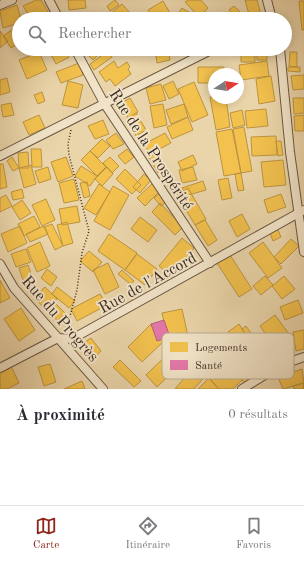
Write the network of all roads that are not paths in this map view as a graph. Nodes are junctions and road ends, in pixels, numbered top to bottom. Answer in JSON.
{"nodes":[{"id":1,"x":12,"y":0,"type":"edge"},
{"id":2,"x":48,"y":0,"type":"edge"},
{"id":3,"x":267,"y":0,"type":"edge"},
{"id":4,"x":0,"y":5,"type":"edge"},
{"id":5,"x":55,"y":12,"type":"edge"},
{"id":6,"x":270,"y":12,"type":"edge"},
{"id":7,"x":79,"y":56,"type":"edge"},
{"id":8,"x":198,"y":56,"type":"edge"},
{"id":9,"x":281,"y":56,"type":"edge"},
{"id":10,"x":104,"y":103,"type":"junction"},
{"id":11,"x":0,"y":156,"type":"edge"},
{"id":12,"x":302,"y":211,"type":"edge"},
{"id":13,"x":304,"y":252,"type":"edge"},
{"id":14,"x":210,"y":263,"type":"junction"},
{"id":15,"x":0,"y":264,"type":"edge"},
{"id":16,"x":58,"y":338,"type":"junction"},
{"id":17,"x":304,"y":358,"type":"edge"},
{"id":18,"x":294,"y":361,"type":"edge"},
{"id":19,"x":0,"y":368,"type":"edge"},
{"id":20,"x":258,"y":379,"type":"edge"},
{"id":21,"x":103,"y":389,"type":"edge"},
{"id":22,"x":242,"y":389,"type":"edge"}],
"edges":[{"from":1,"to":4,"type":"street"},
{"from":2,"to":5,"type":"street"},
{"from":3,"to":6,"type":"street"},
{"from":7,"to":10,"type":"street","name":"Rue de la Prospérité"},
{"from":8,"to":10,"type":"street"},
{"from":9,"to":12,"type":"street"},
{"from":10,"to":11,"type":"street"},
{"from":10,"to":14,"type":"street","name":"Rue de la Prospérité"},
{"from":12,"to":13,"type":"street"},
{"from":12,"to":14,"type":"street","name":"Rue de l'Accord"},
{"from":14,"to":16,"type":"street","name":"Rue de l'Accord"},
{"from":15,"to":16,"type":"street","name":"Rue du Progrès"},
{"from":16,"to":19,"type":"street","name":"Rue de l'Accord"},
{"from":16,"to":21,"type":"street","name":"Rue du Progrès"},
{"from":17,"to":18,"type":"street"},
{"from":20,"to":22,"type":"street"}]}
